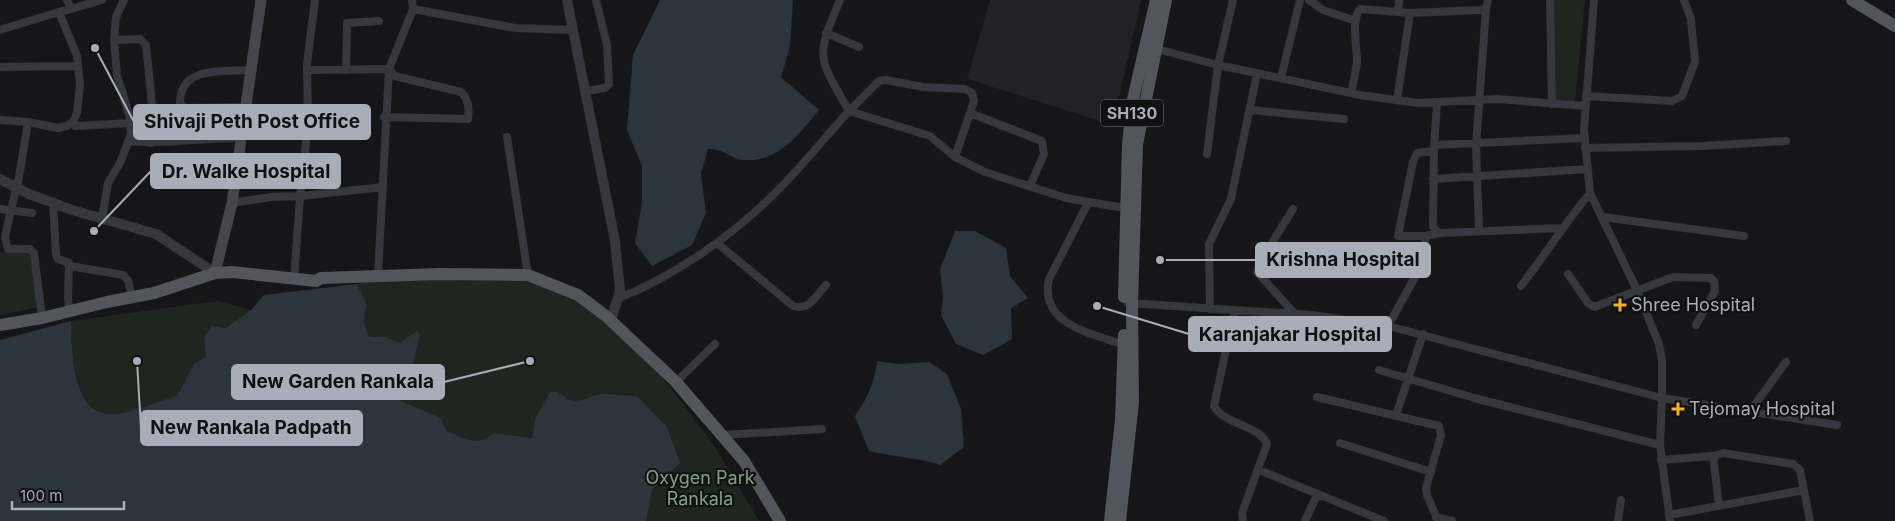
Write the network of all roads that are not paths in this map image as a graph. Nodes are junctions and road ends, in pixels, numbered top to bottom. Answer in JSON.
{"nodes":[{"id":1,"x":68,"y":0,"type":"edge"},
{"id":2,"x":102,"y":0,"type":"edge"},
{"id":3,"x":124,"y":0,"type":"edge"},
{"id":4,"x":261,"y":0,"type":"edge"},
{"id":5,"x":315,"y":0,"type":"edge"},
{"id":6,"x":567,"y":0,"type":"edge"},
{"id":7,"x":596,"y":0,"type":"edge"},
{"id":8,"x":840,"y":0,"type":"edge"},
{"id":9,"x":1156,"y":0,"type":"edge"},
{"id":10,"x":1166,"y":0,"type":"edge"},
{"id":11,"x":1233,"y":0,"type":"edge"},
{"id":12,"x":1300,"y":0,"type":"edge"},
{"id":13,"x":1309,"y":0,"type":"edge"},
{"id":14,"x":1399,"y":0,"type":"edge"},
{"id":15,"x":1488,"y":0,"type":"edge"},
{"id":16,"x":1550,"y":0,"type":"edge"},
{"id":17,"x":1594,"y":0,"type":"edge"},
{"id":18,"x":1684,"y":0,"type":"edge"},
{"id":19,"x":1852,"y":0,"type":"edge"},
{"id":20,"x":1867,"y":0,"type":"edge"},
{"id":21,"x":413,"y":4,"type":"edge"},
{"id":22,"x":71,"y":9,"type":"junction"},
{"id":23,"x":1486,"y":9,"type":"junction"},
{"id":24,"x":59,"y":12,"type":"junction"},
{"id":25,"x":1398,"y":12,"type":"junction"},
{"id":26,"x":1410,"y":13,"type":"junction"},
{"id":27,"x":1895,"y":17,"type":"edge"},
{"id":28,"x":379,"y":21,"type":"dead end"},
{"id":29,"x":1356,"y":21,"type":"junction"},
{"id":30,"x":1895,"y":26,"type":"edge"},
{"id":31,"x":0,"y":30,"type":"edge"},
{"id":32,"x":573,"y":30,"type":"junction"},
{"id":33,"x":826,"y":33,"type":"junction"},
{"id":34,"x":114,"y":40,"type":"junction"},
{"id":35,"x":859,"y":47,"type":"dead end"},
{"id":36,"x":1150,"y":47,"type":"junction"},
{"id":37,"x":1218,"y":65,"type":"junction"},
{"id":38,"x":78,"y":66,"type":"junction"},
{"id":39,"x":0,"y":67,"type":"edge"},
{"id":40,"x":389,"y":69,"type":"junction"},
{"id":41,"x":249,"y":70,"type":"junction"},
{"id":42,"x":307,"y":70,"type":"junction"},
{"id":43,"x":346,"y":70,"type":"junction"},
{"id":44,"x":1257,"y":73,"type":"junction"},
{"id":45,"x":1281,"y":78,"type":"junction"},
{"id":46,"x":586,"y":91,"type":"junction"},
{"id":47,"x":1351,"y":93,"type":"junction"},
{"id":48,"x":1586,"y":96,"type":"junction"},
{"id":49,"x":1397,"y":100,"type":"junction"},
{"id":50,"x":1481,"y":100,"type":"junction"},
{"id":51,"x":1436,"y":102,"type":"junction"},
{"id":52,"x":1552,"y":104,"type":"junction"},
{"id":53,"x":1585,"y":106,"type":"junction"},
{"id":54,"x":247,"y":107,"type":"junction"},
{"id":55,"x":1250,"y":110,"type":"junction"},
{"id":56,"x":849,"y":111,"type":"junction"},
{"id":57,"x":970,"y":113,"type":"junction"},
{"id":58,"x":384,"y":118,"type":"junction"},
{"id":59,"x":1344,"y":119,"type":"dead end"},
{"id":60,"x":0,"y":120,"type":"edge"},
{"id":61,"x":28,"y":122,"type":"junction"},
{"id":62,"x":131,"y":123,"type":"junction"},
{"id":63,"x":75,"y":126,"type":"dead end"},
{"id":64,"x":507,"y":137,"type":"dead end"},
{"id":65,"x":242,"y":138,"type":"junction"},
{"id":66,"x":1585,"y":138,"type":"junction"},
{"id":67,"x":130,"y":141,"type":"junction"},
{"id":68,"x":1786,"y":141,"type":"dead end"},
{"id":69,"x":151,"y":143,"type":"junction"},
{"id":70,"x":1476,"y":145,"type":"junction"},
{"id":71,"x":1434,"y":148,"type":"junction"},
{"id":72,"x":1586,"y":148,"type":"junction"},
{"id":73,"x":1207,"y":154,"type":"dead end"},
{"id":74,"x":955,"y":157,"type":"junction"},
{"id":75,"x":1588,"y":170,"type":"junction"},
{"id":76,"x":1477,"y":176,"type":"junction"},
{"id":77,"x":1433,"y":178,"type":"junction"},
{"id":78,"x":0,"y":179,"type":"edge"},
{"id":79,"x":16,"y":186,"type":"junction"},
{"id":80,"x":1030,"y":186,"type":"junction"},
{"id":81,"x":383,"y":187,"type":"junction"},
{"id":82,"x":1590,"y":193,"type":"junction"},
{"id":83,"x":300,"y":196,"type":"junction"},
{"id":84,"x":53,"y":202,"type":"junction"},
{"id":85,"x":232,"y":203,"type":"junction"},
{"id":86,"x":1088,"y":203,"type":"junction"},
{"id":87,"x":1293,"y":208,"type":"dead end"},
{"id":88,"x":0,"y":209,"type":"edge"},
{"id":89,"x":1130,"y":209,"type":"junction"},
{"id":90,"x":11,"y":211,"type":"junction"},
{"id":91,"x":32,"y":213,"type":"dead end"},
{"id":92,"x":1603,"y":217,"type":"junction"},
{"id":93,"x":102,"y":219,"type":"junction"},
{"id":94,"x":1562,"y":228,"type":"junction"},
{"id":95,"x":1479,"y":230,"type":"junction"},
{"id":96,"x":1441,"y":233,"type":"junction"},
{"id":97,"x":1426,"y":236,"type":"junction"},
{"id":98,"x":1744,"y":236,"type":"dead end"},
{"id":99,"x":717,"y":243,"type":"junction"},
{"id":100,"x":4,"y":248,"type":"edge"},
{"id":101,"x":70,"y":266,"type":"junction"},
{"id":102,"x":215,"y":273,"type":"junction"},
{"id":103,"x":1568,"y":274,"type":"dead end"},
{"id":104,"x":378,"y":275,"type":"junction"},
{"id":105,"x":528,"y":275,"type":"junction"},
{"id":106,"x":294,"y":280,"type":"junction"},
{"id":107,"x":826,"y":285,"type":"dead end"},
{"id":108,"x":1521,"y":286,"type":"dead end"},
{"id":109,"x":1637,"y":290,"type":"junction"},
{"id":110,"x":132,"y":298,"type":"junction"},
{"id":111,"x":617,"y":299,"type":"junction"},
{"id":112,"x":1128,"y":303,"type":"junction"},
{"id":113,"x":1210,"y":309,"type":"junction"},
{"id":114,"x":69,"y":311,"type":"junction"},
{"id":115,"x":1234,"y":311,"type":"junction"},
{"id":116,"x":1295,"y":314,"type":"junction"},
{"id":117,"x":42,"y":318,"type":"junction"},
{"id":118,"x":611,"y":320,"type":"junction"},
{"id":119,"x":0,"y":325,"type":"edge"},
{"id":120,"x":1696,"y":325,"type":"dead end"},
{"id":121,"x":1388,"y":326,"type":"junction"},
{"id":122,"x":1422,"y":334,"type":"junction"},
{"id":123,"x":714,"y":344,"type":"dead end"},
{"id":124,"x":1124,"y":345,"type":"junction"},
{"id":125,"x":1786,"y":362,"type":"dead end"},
{"id":126,"x":1379,"y":370,"type":"dead end"},
{"id":127,"x":1409,"y":379,"type":"junction"},
{"id":128,"x":676,"y":382,"type":"junction"},
{"id":129,"x":1317,"y":397,"type":"dead end"},
{"id":130,"x":1662,"y":398,"type":"junction"},
{"id":131,"x":1750,"y":411,"type":"junction"},
{"id":132,"x":1396,"y":415,"type":"junction"},
{"id":133,"x":1837,"y":425,"type":"dead end"},
{"id":134,"x":822,"y":430,"type":"dead end"},
{"id":135,"x":723,"y":435,"type":"junction"},
{"id":136,"x":1340,"y":443,"type":"dead end"},
{"id":137,"x":1660,"y":445,"type":"junction"},
{"id":138,"x":1713,"y":456,"type":"junction"},
{"id":139,"x":1662,"y":460,"type":"junction"},
{"id":140,"x":1259,"y":470,"type":"junction"},
{"id":141,"x":1431,"y":472,"type":"junction"},
{"id":142,"x":1804,"y":490,"type":"junction"},
{"id":143,"x":1317,"y":494,"type":"junction"},
{"id":144,"x":1620,"y":500,"type":"dead end"},
{"id":145,"x":1718,"y":506,"type":"junction"},
{"id":146,"x":1670,"y":518,"type":"edge"},
{"id":147,"x":1437,"y":519,"type":"edge"},
{"id":148,"x":780,"y":521,"type":"edge"},
{"id":149,"x":1110,"y":521,"type":"edge"},
{"id":150,"x":1120,"y":521,"type":"edge"},
{"id":151,"x":1243,"y":521,"type":"edge"},
{"id":152,"x":1305,"y":521,"type":"edge"},
{"id":153,"x":1384,"y":521,"type":"edge"},
{"id":154,"x":1452,"y":521,"type":"edge"},
{"id":155,"x":1618,"y":521,"type":"edge"},
{"id":156,"x":1810,"y":521,"type":"edge"}],
"edges":[{"from":1,"to":22,"type":"street"},
{"from":2,"to":22,"type":"street"},
{"from":3,"to":34,"type":"street"},
{"from":4,"to":41,"type":"main road"},
{"from":5,"to":42,"type":"street"},
{"from":6,"to":32,"type":"street"},
{"from":7,"to":46,"type":"street"},
{"from":8,"to":33,"type":"street"},
{"from":9,"to":36,"type":"main road","number":"SH130"},
{"from":10,"to":36,"type":"main road","number":"SH130"},
{"from":11,"to":37,"type":"street"},
{"from":12,"to":45,"type":"street"},
{"from":13,"to":29,"type":"street"},
{"from":14,"to":25,"type":"street"},
{"from":15,"to":23,"type":"street"},
{"from":16,"to":52,"type":"street"},
{"from":17,"to":48,"type":"street"},
{"from":18,"to":48,"type":"street"},
{"from":19,"to":30,"type":"main road"},
{"from":20,"to":27,"type":"main road"},
{"from":21,"to":32,"type":"street"},
{"from":21,"to":40,"type":"street"},
{"from":22,"to":24,"type":"street"},
{"from":23,"to":26,"type":"street"},
{"from":23,"to":50,"type":"street"},
{"from":24,"to":31,"type":"street"},
{"from":24,"to":38,"type":"street"},
{"from":25,"to":26,"type":"street"},
{"from":25,"to":29,"type":"street"},
{"from":26,"to":49,"type":"street"},
{"from":28,"to":43,"type":"street"},
{"from":29,"to":47,"type":"street"},
{"from":32,"to":46,"type":"street"},
{"from":33,"to":35,"type":"street"},
{"from":33,"to":56,"type":"street"},
{"from":34,"to":62,"type":"street"},
{"from":34,"to":69,"type":"street"},
{"from":36,"to":37,"type":"street"},
{"from":36,"to":89,"type":"main road","number":"SH130"},
{"from":37,"to":44,"type":"street"},
{"from":37,"to":73,"type":"street"},
{"from":38,"to":39,"type":"street"},
{"from":38,"to":61,"type":"street"},
{"from":40,"to":43,"type":"street"},
{"from":40,"to":58,"type":"street"},
{"from":40,"to":58,"type":"street"},
{"from":41,"to":54,"type":"main road"},
{"from":41,"to":54,"type":"street"},
{"from":42,"to":43,"type":"street"},
{"from":42,"to":83,"type":"street"},
{"from":44,"to":45,"type":"street"},
{"from":44,"to":55,"type":"street"},
{"from":45,"to":47,"type":"street"},
{"from":46,"to":111,"type":"street"},
{"from":47,"to":49,"type":"street"},
{"from":48,"to":53,"type":"street"},
{"from":49,"to":51,"type":"street"},
{"from":50,"to":51,"type":"street"},
{"from":50,"to":52,"type":"street"},
{"from":50,"to":70,"type":"street"},
{"from":51,"to":71,"type":"street"},
{"from":52,"to":53,"type":"street"},
{"from":53,"to":66,"type":"street"},
{"from":54,"to":65,"type":"main road"},
{"from":55,"to":59,"type":"street"},
{"from":55,"to":113,"type":"street"},
{"from":56,"to":57,"type":"street"},
{"from":56,"to":74,"type":"street"},
{"from":56,"to":99,"type":"street"},
{"from":57,"to":74,"type":"street"},
{"from":57,"to":80,"type":"street"},
{"from":58,"to":81,"type":"street"},
{"from":60,"to":61,"type":"street"},
{"from":61,"to":79,"type":"street"},
{"from":62,"to":63,"type":"street"},
{"from":62,"to":67,"type":"street"},
{"from":64,"to":105,"type":"street"},
{"from":65,"to":69,"type":"street"},
{"from":65,"to":85,"type":"main road"},
{"from":66,"to":70,"type":"street"},
{"from":66,"to":72,"type":"street"},
{"from":67,"to":69,"type":"street"},
{"from":67,"to":93,"type":"street"},
{"from":68,"to":72,"type":"street"},
{"from":70,"to":71,"type":"street"},
{"from":70,"to":76,"type":"street"},
{"from":71,"to":77,"type":"street"},
{"from":71,"to":97,"type":"street"},
{"from":72,"to":75,"type":"street"},
{"from":74,"to":80,"type":"street"},
{"from":75,"to":76,"type":"street"},
{"from":75,"to":82,"type":"street"},
{"from":76,"to":77,"type":"street"},
{"from":76,"to":95,"type":"street"},
{"from":77,"to":96,"type":"street"},
{"from":78,"to":79,"type":"street"},
{"from":79,"to":84,"type":"street"},
{"from":79,"to":90,"type":"street"},
{"from":80,"to":86,"type":"street"},
{"from":81,"to":83,"type":"street"},
{"from":81,"to":104,"type":"street"},
{"from":82,"to":92,"type":"street"},
{"from":82,"to":94,"type":"street"},
{"from":83,"to":85,"type":"street"},
{"from":83,"to":106,"type":"street"},
{"from":84,"to":93,"type":"street"},
{"from":84,"to":101,"type":"street"},
{"from":85,"to":102,"type":"main road"},
{"from":86,"to":89,"type":"street"},
{"from":86,"to":124,"type":"street"},
{"from":87,"to":116,"type":"street"},
{"from":88,"to":90,"type":"street"},
{"from":89,"to":112,"type":"main road","number":"SH130"},
{"from":89,"to":112,"type":"main road","number":"SH130"},
{"from":90,"to":91,"type":"street"},
{"from":90,"to":100,"type":"street"},
{"from":92,"to":98,"type":"street"},
{"from":92,"to":109,"type":"street"},
{"from":93,"to":102,"type":"street"},
{"from":94,"to":95,"type":"street"},
{"from":94,"to":108,"type":"street"},
{"from":95,"to":96,"type":"street"},
{"from":96,"to":97,"type":"street"},
{"from":97,"to":121,"type":"street"},
{"from":99,"to":107,"type":"street"},
{"from":99,"to":111,"type":"street"},
{"from":100,"to":117,"type":"street"},
{"from":101,"to":110,"type":"street"},
{"from":101,"to":114,"type":"street"},
{"from":102,"to":106,"type":"main road"},
{"from":102,"to":110,"type":"main road"},
{"from":103,"to":109,"type":"street"},
{"from":104,"to":105,"type":"main road"},
{"from":104,"to":106,"type":"main road"},
{"from":105,"to":118,"type":"main road"},
{"from":109,"to":120,"type":"street"},
{"from":109,"to":130,"type":"street"},
{"from":110,"to":114,"type":"main road"},
{"from":111,"to":118,"type":"street"},
{"from":112,"to":113,"type":"street"},
{"from":112,"to":124,"type":"main road"},
{"from":112,"to":150,"type":"main road","number":"SH130"},
{"from":113,"to":115,"type":"street"},
{"from":114,"to":117,"type":"main road"},
{"from":115,"to":116,"type":"street"},
{"from":115,"to":140,"type":"street"},
{"from":116,"to":121,"type":"street"},
{"from":117,"to":119,"type":"main road"},
{"from":118,"to":128,"type":"main road"},
{"from":121,"to":122,"type":"street"},
{"from":122,"to":127,"type":"street"},
{"from":122,"to":130,"type":"street"},
{"from":123,"to":128,"type":"street"},
{"from":124,"to":149,"type":"main road"},
{"from":125,"to":131,"type":"street"},
{"from":126,"to":127,"type":"street"},
{"from":127,"to":132,"type":"street"},
{"from":127,"to":137,"type":"street"},
{"from":128,"to":135,"type":"main road"},
{"from":129,"to":132,"type":"street"},
{"from":130,"to":131,"type":"street"},
{"from":130,"to":137,"type":"street"},
{"from":131,"to":133,"type":"street"},
{"from":132,"to":141,"type":"street"},
{"from":134,"to":135,"type":"street"},
{"from":135,"to":148,"type":"main road"},
{"from":136,"to":141,"type":"street"},
{"from":137,"to":139,"type":"street"},
{"from":138,"to":139,"type":"street"},
{"from":138,"to":142,"type":"street"},
{"from":138,"to":145,"type":"street"},
{"from":139,"to":146,"type":"street"},
{"from":140,"to":143,"type":"street"},
{"from":140,"to":151,"type":"street"},
{"from":141,"to":147,"type":"street"},
{"from":142,"to":145,"type":"street"},
{"from":142,"to":156,"type":"street"},
{"from":143,"to":152,"type":"street"},
{"from":143,"to":153,"type":"street"},
{"from":144,"to":155,"type":"street"},
{"from":145,"to":146,"type":"street"},
{"from":147,"to":154,"type":"street"}]}
